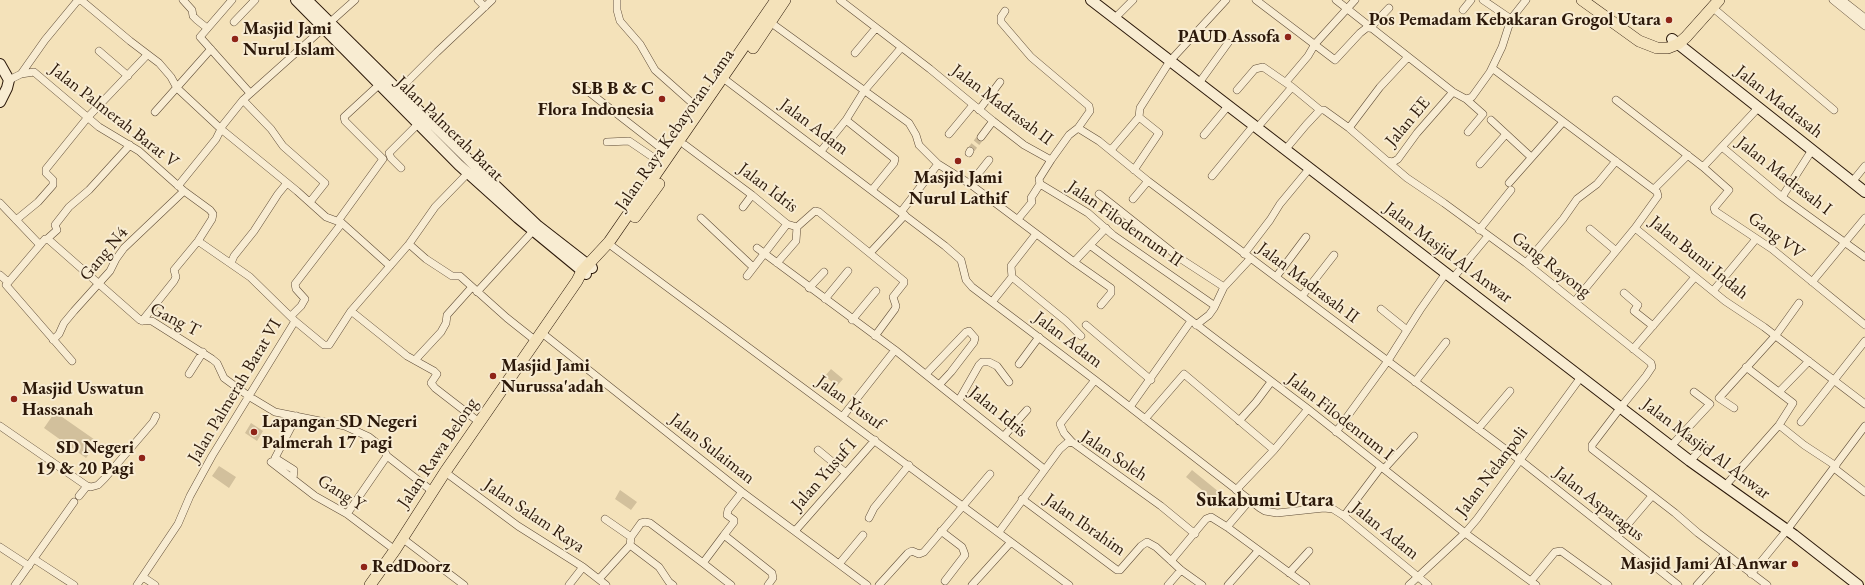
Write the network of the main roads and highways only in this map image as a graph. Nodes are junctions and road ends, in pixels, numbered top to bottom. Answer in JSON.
{"nodes":[{"id":1,"x":776,"y":0,"type":"edge"},
{"id":2,"x":785,"y":0,"type":"edge"},
{"id":3,"x":1582,"y":0,"type":"edge"},
{"id":4,"x":1594,"y":0,"type":"edge"},
{"id":5,"x":1714,"y":2,"type":"edge"},
{"id":6,"x":1675,"y":42,"type":"junction"},
{"id":7,"x":726,"y":80,"type":"junction"},
{"id":8,"x":585,"y":272,"type":"junction"},
{"id":9,"x":370,"y":585,"type":"edge"}],
"edges":[{"from":1,"to":7,"type":"main road","name":"Jalan Raya Kebayoran Lama"},
{"from":2,"to":7,"type":"main road","name":"Jalan Raya Kebayoran Lama"},
{"from":3,"to":6,"type":"main road"},
{"from":4,"to":6,"type":"main road"},
{"from":5,"to":6,"type":"main road"},
{"from":7,"to":8,"type":"main road","name":"Jalan Raya Kebayoran Lama"},
{"from":7,"to":8,"type":"main road","name":"Jalan Raya Kebayoran Lama"},
{"from":8,"to":9,"type":"main road","name":"Jalan Rawa Belong"}]}
